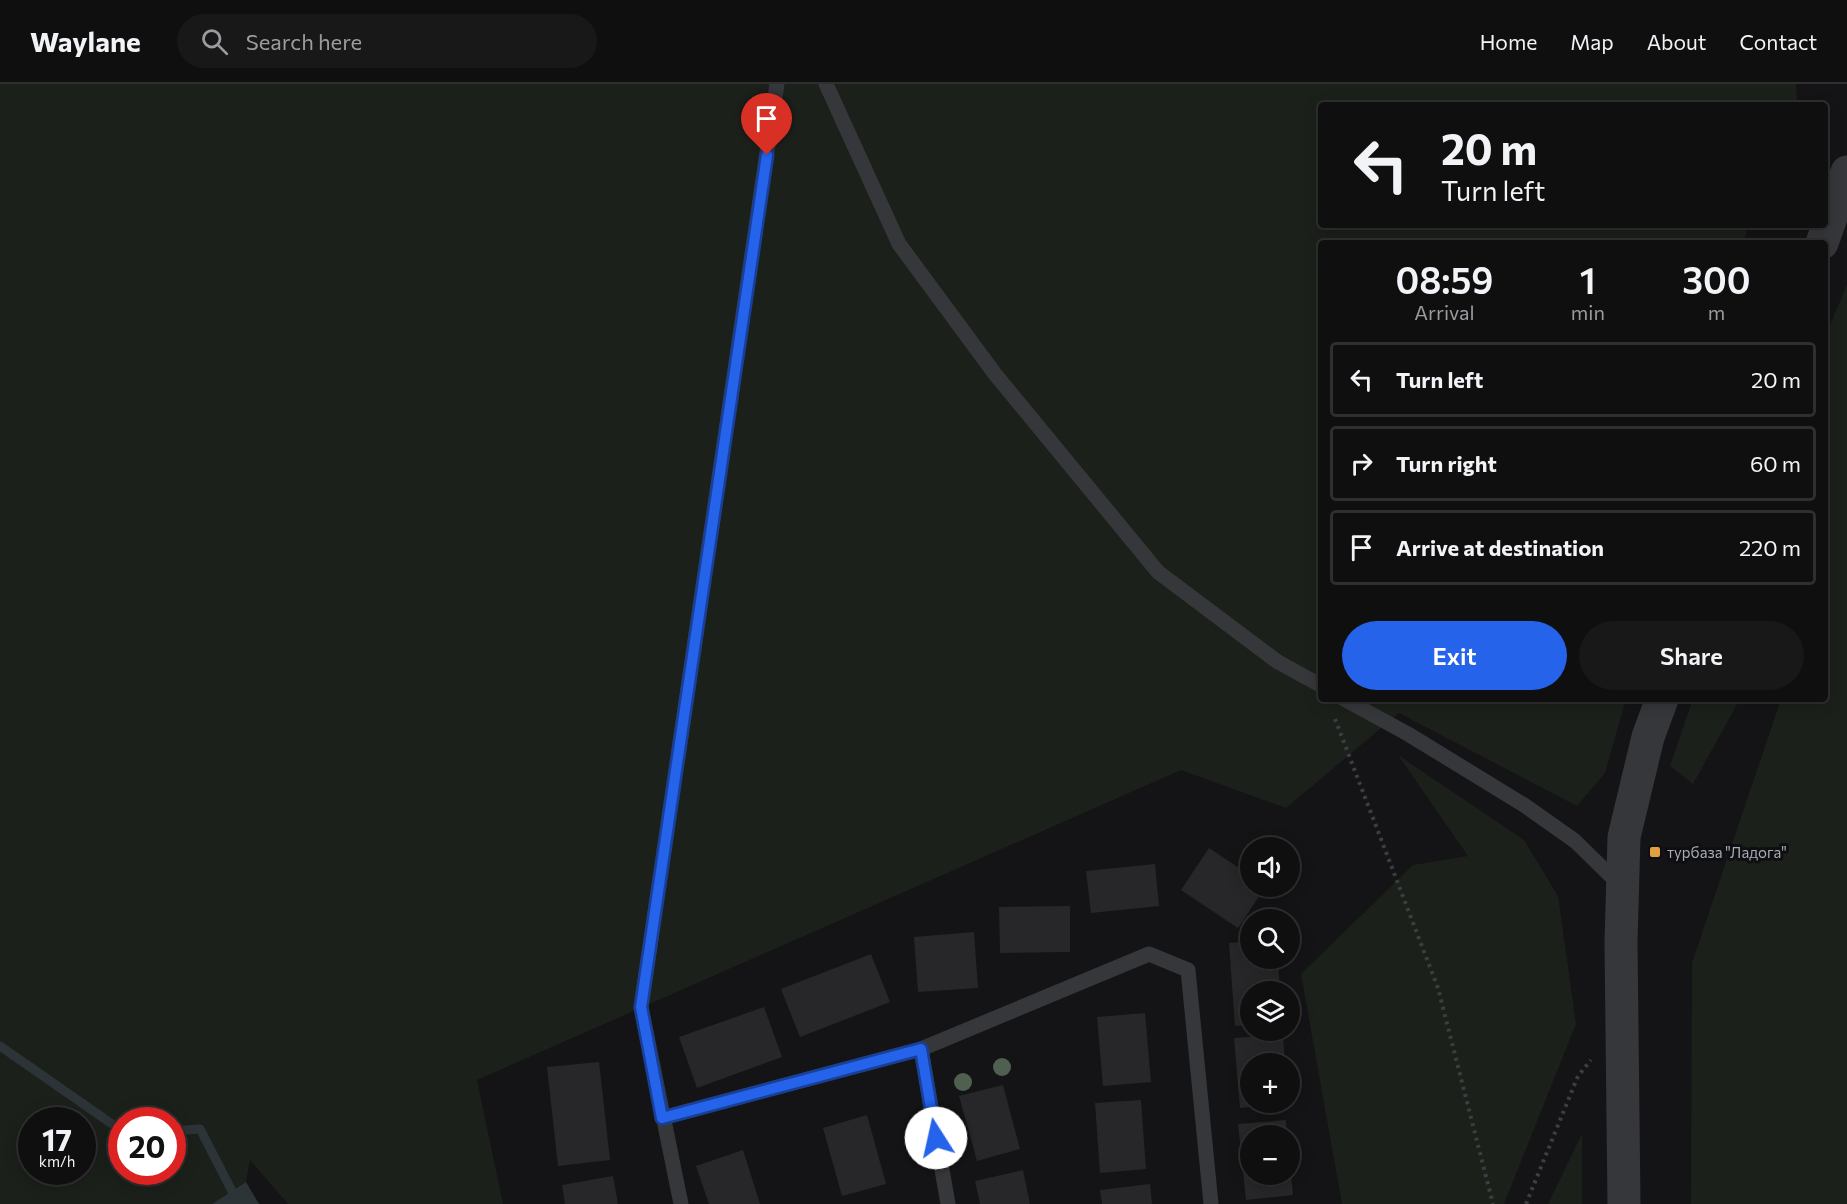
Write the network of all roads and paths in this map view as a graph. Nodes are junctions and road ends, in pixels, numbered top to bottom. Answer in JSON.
{"nodes":[{"id":1,"x":777,"y":84,"type":"edge"},
{"id":2,"x":826,"y":84,"type":"edge"},
{"id":3,"x":1847,"y":172,"type":"edge"},
{"id":4,"x":1828,"y":226,"type":"edge"},
{"id":5,"x":1318,"y":684,"type":"edge"},
{"id":6,"x":1349,"y":702,"type":"edge"},
{"id":7,"x":1661,"y":702,"type":"edge"},
{"id":8,"x":1331,"y":710,"type":"dead end"},
{"id":9,"x":1621,"y":886,"type":"junction"},
{"id":10,"x":1621,"y":1023,"type":"junction"},
{"id":11,"x":921,"y":1049,"type":"junction"},
{"id":12,"x":662,"y":1118,"type":"junction"},
{"id":13,"x":681,"y":1204,"type":"edge"},
{"id":14,"x":948,"y":1204,"type":"edge"},
{"id":15,"x":1211,"y":1204,"type":"edge"},
{"id":16,"x":1493,"y":1204,"type":"edge"},
{"id":17,"x":1526,"y":1204,"type":"edge"},
{"id":18,"x":1624,"y":1204,"type":"edge"}],
"edges":[{"from":1,"to":12,"type":"lane"},
{"from":2,"to":5,"type":"lane"},
{"from":3,"to":4,"type":"street"},
{"from":6,"to":9,"type":"lane"},
{"from":7,"to":9,"type":"street"},
{"from":8,"to":16,"type":"path"},
{"from":9,"to":10,"type":"street"},
{"from":10,"to":17,"type":"path"},
{"from":10,"to":18,"type":"street"},
{"from":11,"to":12,"type":"lane"},
{"from":11,"to":14,"type":"lane"},
{"from":11,"to":15,"type":"lane"},
{"from":12,"to":13,"type":"lane"}]}
